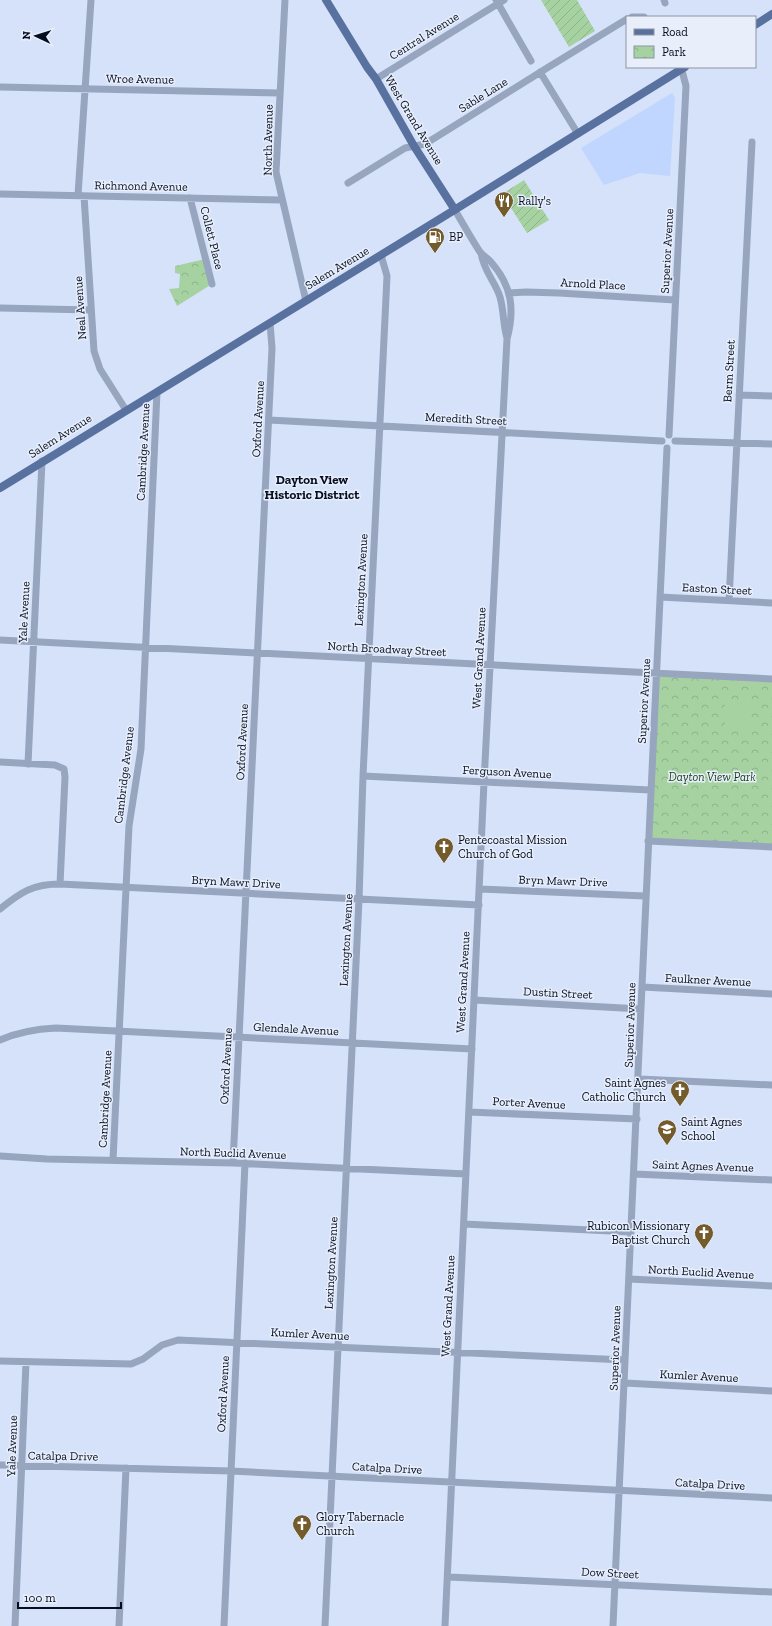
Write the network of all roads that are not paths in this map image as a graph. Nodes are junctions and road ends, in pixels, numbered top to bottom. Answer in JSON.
{"nodes":[{"id":1,"x":91,"y":0,"type":"edge"},
{"id":2,"x":286,"y":0,"type":"edge"},
{"id":3,"x":326,"y":0,"type":"edge"},
{"id":4,"x":499,"y":1,"type":"edge"},
{"id":5,"x":772,"y":14,"type":"edge"},
{"id":6,"x":626,"y":20,"type":"edge"},
{"id":7,"x":756,"y":24,"type":"edge"},
{"id":8,"x":531,"y":61,"type":"dead end"},
{"id":9,"x":683,"y":68,"type":"edge"},
{"id":10,"x":540,"y":72,"type":"junction"},
{"id":11,"x":376,"y":79,"type":"junction"},
{"id":12,"x":0,"y":87,"type":"edge"},
{"id":13,"x":86,"y":89,"type":"junction"},
{"id":14,"x":280,"y":93,"type":"junction"},
{"id":15,"x":578,"y":134,"type":"junction"},
{"id":16,"x":752,"y":142,"type":"dead end"},
{"id":17,"x":414,"y":146,"type":"junction"},
{"id":18,"x":348,"y":182,"type":"dead end"},
{"id":19,"x":0,"y":194,"type":"edge"},
{"id":20,"x":81,"y":195,"type":"junction"},
{"id":21,"x":190,"y":198,"type":"junction"},
{"id":22,"x":282,"y":200,"type":"junction"},
{"id":23,"x":455,"y":210,"type":"junction"},
{"id":24,"x":481,"y":253,"type":"junction"},
{"id":25,"x":381,"y":255,"type":"junction"},
{"id":26,"x":212,"y":284,"type":"dead end"},
{"id":27,"x":509,"y":293,"type":"junction"},
{"id":28,"x":675,"y":300,"type":"junction"},
{"id":29,"x":306,"y":301,"type":"junction"},
{"id":30,"x":0,"y":308,"type":"edge"},
{"id":31,"x":91,"y":310,"type":"junction"},
{"id":32,"x":270,"y":323,"type":"junction"},
{"id":33,"x":507,"y":339,"type":"junction"},
{"id":34,"x":157,"y":392,"type":"junction"},
{"id":35,"x":739,"y":395,"type":"junction"},
{"id":36,"x":772,"y":396,"type":"edge"},
{"id":37,"x":126,"y":410,"type":"junction"},
{"id":38,"x":269,"y":420,"type":"junction"},
{"id":39,"x":380,"y":426,"type":"junction"},
{"id":40,"x":503,"y":432,"type":"junction"},
{"id":41,"x":669,"y":434,"type":"junction"},
{"id":42,"x":662,"y":441,"type":"junction"},
{"id":43,"x":675,"y":441,"type":"junction"},
{"id":44,"x":736,"y":444,"type":"junction"},
{"id":45,"x":772,"y":444,"type":"edge"},
{"id":46,"x":668,"y":448,"type":"junction"},
{"id":47,"x":42,"y":462,"type":"junction"},
{"id":48,"x":0,"y":488,"type":"edge"},
{"id":49,"x":660,"y":597,"type":"junction"},
{"id":50,"x":729,"y":600,"type":"junction"},
{"id":51,"x":772,"y":603,"type":"edge"},
{"id":52,"x":0,"y":640,"type":"edge"},
{"id":53,"x":34,"y":642,"type":"junction"},
{"id":54,"x":145,"y":648,"type":"junction"},
{"id":55,"x":258,"y":654,"type":"junction"},
{"id":56,"x":368,"y":659,"type":"junction"},
{"id":57,"x":491,"y":665,"type":"junction"},
{"id":58,"x":657,"y":672,"type":"junction"},
{"id":59,"x":772,"y":679,"type":"edge"},
{"id":60,"x":0,"y":762,"type":"edge"},
{"id":61,"x":28,"y":764,"type":"junction"},
{"id":62,"x":363,"y":776,"type":"junction"},
{"id":63,"x":484,"y":782,"type":"junction"},
{"id":64,"x":650,"y":790,"type":"junction"},
{"id":65,"x":648,"y":841,"type":"junction"},
{"id":66,"x":772,"y":847,"type":"edge"},
{"id":67,"x":60,"y":884,"type":"junction"},
{"id":68,"x":126,"y":887,"type":"junction"},
{"id":69,"x":480,"y":889,"type":"junction"},
{"id":70,"x":246,"y":893,"type":"junction"},
{"id":71,"x":645,"y":896,"type":"junction"},
{"id":72,"x":359,"y":899,"type":"junction"},
{"id":73,"x":479,"y":905,"type":"junction"},
{"id":74,"x":0,"y":909,"type":"edge"},
{"id":75,"x":642,"y":987,"type":"junction"},
{"id":76,"x":772,"y":994,"type":"edge"},
{"id":77,"x":474,"y":1000,"type":"junction"},
{"id":78,"x":641,"y":1009,"type":"junction"},
{"id":79,"x":119,"y":1031,"type":"junction"},
{"id":80,"x":239,"y":1037,"type":"junction"},
{"id":81,"x":0,"y":1040,"type":"edge"},
{"id":82,"x":352,"y":1043,"type":"junction"},
{"id":83,"x":472,"y":1049,"type":"junction"},
{"id":84,"x":639,"y":1079,"type":"junction"},
{"id":85,"x":772,"y":1085,"type":"edge"},
{"id":86,"x":469,"y":1112,"type":"junction"},
{"id":87,"x":637,"y":1120,"type":"junction"},
{"id":88,"x":0,"y":1156,"type":"edge"},
{"id":89,"x":113,"y":1160,"type":"junction"},
{"id":90,"x":233,"y":1163,"type":"junction"},
{"id":91,"x":245,"y":1163,"type":"junction"},
{"id":92,"x":346,"y":1168,"type":"junction"},
{"id":93,"x":466,"y":1174,"type":"junction"},
{"id":94,"x":634,"y":1174,"type":"junction"},
{"id":95,"x":772,"y":1180,"type":"edge"},
{"id":96,"x":464,"y":1224,"type":"junction"},
{"id":97,"x":632,"y":1232,"type":"junction"},
{"id":98,"x":629,"y":1279,"type":"junction"},
{"id":99,"x":772,"y":1286,"type":"edge"},
{"id":100,"x":237,"y":1342,"type":"junction"},
{"id":101,"x":338,"y":1347,"type":"junction"},
{"id":102,"x":458,"y":1352,"type":"junction"},
{"id":103,"x":625,"y":1360,"type":"junction"},
{"id":104,"x":0,"y":1361,"type":"edge"},
{"id":105,"x":26,"y":1362,"type":"junction"},
{"id":106,"x":625,"y":1383,"type":"junction"},
{"id":107,"x":772,"y":1391,"type":"edge"},
{"id":108,"x":0,"y":1465,"type":"edge"},
{"id":109,"x":23,"y":1466,"type":"junction"},
{"id":110,"x":126,"y":1468,"type":"junction"},
{"id":111,"x":231,"y":1472,"type":"junction"},
{"id":112,"x":332,"y":1476,"type":"junction"},
{"id":113,"x":452,"y":1482,"type":"junction"},
{"id":114,"x":620,"y":1490,"type":"junction"},
{"id":115,"x":772,"y":1498,"type":"edge"},
{"id":116,"x":448,"y":1577,"type":"junction"},
{"id":117,"x":615,"y":1584,"type":"junction"},
{"id":118,"x":772,"y":1592,"type":"edge"},
{"id":119,"x":15,"y":1626,"type":"edge"},
{"id":120,"x":119,"y":1626,"type":"edge"},
{"id":121,"x":224,"y":1626,"type":"edge"},
{"id":122,"x":325,"y":1626,"type":"edge"},
{"id":123,"x":445,"y":1626,"type":"edge"},
{"id":124,"x":613,"y":1626,"type":"edge"}],
"edges":[{"from":1,"to":13,"type":"street","name":"Neal Avenue"},
{"from":2,"to":14,"type":"street","name":"North Avenue"},
{"from":3,"to":11,"type":"main road","name":"West Grand Avenue"},
{"from":4,"to":8,"type":"street"},
{"from":4,"to":11,"type":"street","name":"Central Avenue"},
{"from":5,"to":7,"type":"main road"},
{"from":6,"to":10,"type":"street","name":"Sable Lane"},
{"from":9,"to":15,"type":"main road","name":"Salem Avenue"},
{"from":9,"to":28,"type":"street","name":"Superior Avenue"},
{"from":10,"to":15,"type":"street"},
{"from":10,"to":17,"type":"street","name":"Sable Lane"},
{"from":11,"to":17,"type":"main road","name":"West Grand Avenue"},
{"from":12,"to":13,"type":"street","name":"Wroe Avenue"},
{"from":13,"to":14,"type":"street","name":"Wroe Avenue"},
{"from":13,"to":20,"type":"street","name":"Neal Avenue"},
{"from":14,"to":22,"type":"street","name":"North Avenue"},
{"from":15,"to":23,"type":"main road","name":"Salem Avenue"},
{"from":16,"to":35,"type":"street","name":"Berm Street"},
{"from":17,"to":18,"type":"street","name":"Sable Lane"},
{"from":17,"to":23,"type":"main road","name":"West Grand Avenue"},
{"from":19,"to":20,"type":"street","name":"Richmond Avenue"},
{"from":20,"to":21,"type":"street","name":"Richmond Avenue"},
{"from":20,"to":31,"type":"street","name":"Neal Avenue"},
{"from":21,"to":22,"type":"street","name":"Richmond Avenue"},
{"from":21,"to":26,"type":"street","name":"Collett Place"},
{"from":22,"to":29,"type":"street","name":"North Avenue"},
{"from":23,"to":24,"type":"street","name":"West Grand Avenue"},
{"from":23,"to":25,"type":"main road","name":"Salem Avenue"},
{"from":24,"to":27,"type":"street","name":"West Grand Avenue"},
{"from":24,"to":33,"type":"street","name":"West Grand Avenue"},
{"from":25,"to":29,"type":"main road","name":"Salem Avenue"},
{"from":25,"to":39,"type":"street","name":"Lexington Avenue"},
{"from":27,"to":28,"type":"street","name":"Arnold Place"},
{"from":27,"to":33,"type":"street","name":"West Grand Avenue"},
{"from":28,"to":41,"type":"street","name":"Superior Avenue"},
{"from":29,"to":32,"type":"main road","name":"Salem Avenue"},
{"from":30,"to":31,"type":"street"},
{"from":31,"to":37,"type":"street","name":"Neal Avenue"},
{"from":32,"to":34,"type":"main road","name":"Salem Avenue"},
{"from":32,"to":38,"type":"street","name":"Oxford Avenue"},
{"from":33,"to":40,"type":"street","name":"West Grand Avenue"},
{"from":34,"to":37,"type":"main road","name":"Salem Avenue"},
{"from":34,"to":54,"type":"street","name":"Cambridge Avenue"},
{"from":35,"to":36,"type":"street"},
{"from":35,"to":44,"type":"street","name":"Berm Street"},
{"from":37,"to":47,"type":"main road","name":"Salem Avenue"},
{"from":38,"to":39,"type":"street","name":"Meredith Street"},
{"from":38,"to":55,"type":"street","name":"Oxford Avenue"},
{"from":39,"to":40,"type":"street","name":"Meredith Street"},
{"from":39,"to":56,"type":"street","name":"Lexington Avenue"},
{"from":40,"to":42,"type":"street","name":"Meredith Street"},
{"from":40,"to":57,"type":"street","name":"West Grand Avenue"},
{"from":41,"to":42,"type":"street"},
{"from":41,"to":43,"type":"street"},
{"from":42,"to":46,"type":"street"},
{"from":43,"to":44,"type":"street"},
{"from":43,"to":46,"type":"street"},
{"from":44,"to":45,"type":"street"},
{"from":44,"to":50,"type":"street","name":"Berm Street"},
{"from":46,"to":49,"type":"street","name":"Superior Avenue"},
{"from":47,"to":48,"type":"main road","name":"Salem Avenue"},
{"from":47,"to":53,"type":"street","name":"Yale Avenue"},
{"from":49,"to":50,"type":"street","name":"Easton Street"},
{"from":49,"to":58,"type":"street","name":"Superior Avenue"},
{"from":50,"to":51,"type":"street","name":"Easton Street"},
{"from":52,"to":53,"type":"street","name":"North Broadway Street"},
{"from":53,"to":54,"type":"street","name":"North Broadway Street"},
{"from":53,"to":61,"type":"street","name":"Yale Avenue"},
{"from":54,"to":55,"type":"street","name":"North Broadway Street"},
{"from":54,"to":68,"type":"street","name":"Cambridge Avenue"},
{"from":55,"to":56,"type":"street","name":"North Broadway Street"},
{"from":55,"to":70,"type":"street","name":"Oxford Avenue"},
{"from":56,"to":57,"type":"street","name":"North Broadway Street"},
{"from":56,"to":62,"type":"street","name":"Lexington Avenue"},
{"from":57,"to":58,"type":"street","name":"North Broadway Street"},
{"from":57,"to":63,"type":"street","name":"West Grand Avenue"},
{"from":58,"to":59,"type":"street","name":"North Broadway Street"},
{"from":58,"to":64,"type":"street","name":"Superior Avenue"},
{"from":60,"to":61,"type":"street"},
{"from":61,"to":67,"type":"street"},
{"from":62,"to":63,"type":"street","name":"Ferguson Avenue"},
{"from":62,"to":72,"type":"street","name":"Lexington Avenue"},
{"from":63,"to":64,"type":"street","name":"Ferguson Avenue"},
{"from":63,"to":69,"type":"street","name":"West Grand Avenue"},
{"from":64,"to":65,"type":"street","name":"Superior Avenue"},
{"from":65,"to":66,"type":"street"},
{"from":65,"to":71,"type":"street","name":"Superior Avenue"},
{"from":67,"to":68,"type":"street","name":"Bryn Mawr Drive"},
{"from":67,"to":74,"type":"street","name":"Bryn Mawr Drive"},
{"from":68,"to":70,"type":"street","name":"Bryn Mawr Drive"},
{"from":68,"to":79,"type":"street","name":"Cambridge Avenue"},
{"from":69,"to":71,"type":"street","name":"Bryn Mawr Drive"},
{"from":69,"to":73,"type":"street","name":"West Grand Avenue"},
{"from":70,"to":72,"type":"street","name":"Bryn Mawr Drive"},
{"from":70,"to":80,"type":"street","name":"Oxford Avenue"},
{"from":71,"to":75,"type":"street","name":"Superior Avenue"},
{"from":72,"to":73,"type":"street","name":"Bryn Mawr Drive"},
{"from":72,"to":82,"type":"street","name":"Lexington Avenue"},
{"from":73,"to":77,"type":"street","name":"West Grand Avenue"},
{"from":75,"to":76,"type":"street","name":"Faulkner Avenue"},
{"from":75,"to":78,"type":"street","name":"Superior Avenue"},
{"from":77,"to":78,"type":"street","name":"Dustin Street"},
{"from":77,"to":83,"type":"street","name":"West Grand Avenue"},
{"from":78,"to":84,"type":"street","name":"Superior Avenue"},
{"from":79,"to":80,"type":"street","name":"Glendale Avenue"},
{"from":79,"to":81,"type":"street","name":"Glendale Avenue"},
{"from":79,"to":89,"type":"street","name":"Cambridge Avenue"},
{"from":80,"to":82,"type":"street","name":"Glendale Avenue"},
{"from":80,"to":90,"type":"street","name":"Oxford Avenue"},
{"from":82,"to":83,"type":"street","name":"Glendale Avenue"},
{"from":82,"to":92,"type":"street","name":"Lexington Avenue"},
{"from":83,"to":86,"type":"street","name":"West Grand Avenue"},
{"from":84,"to":85,"type":"street"},
{"from":84,"to":87,"type":"street","name":"Superior Avenue"},
{"from":86,"to":87,"type":"street","name":"Porter Avenue"},
{"from":86,"to":93,"type":"street","name":"West Grand Avenue"},
{"from":87,"to":94,"type":"street","name":"Superior Avenue"},
{"from":88,"to":89,"type":"street","name":"North Euclid Avenue"},
{"from":89,"to":90,"type":"street","name":"North Euclid Avenue"},
{"from":90,"to":91,"type":"street","name":"North Euclid Avenue"},
{"from":91,"to":92,"type":"street","name":"North Euclid Avenue"},
{"from":91,"to":100,"type":"street","name":"Oxford Avenue"},
{"from":92,"to":93,"type":"street","name":"North Euclid Avenue"},
{"from":92,"to":101,"type":"street","name":"Lexington Avenue"},
{"from":93,"to":96,"type":"street","name":"West Grand Avenue"},
{"from":94,"to":95,"type":"street","name":"Saint Agnes Avenue"},
{"from":94,"to":97,"type":"street","name":"Superior Avenue"},
{"from":96,"to":97,"type":"street"},
{"from":96,"to":102,"type":"street","name":"West Grand Avenue"},
{"from":97,"to":98,"type":"street","name":"Superior Avenue"},
{"from":98,"to":99,"type":"street","name":"North Euclid Avenue"},
{"from":98,"to":103,"type":"street","name":"Superior Avenue"},
{"from":100,"to":101,"type":"street","name":"Kumler Avenue"},
{"from":100,"to":105,"type":"street","name":"Kumler Avenue"},
{"from":100,"to":111,"type":"street","name":"Oxford Avenue"},
{"from":101,"to":102,"type":"street","name":"Kumler Avenue"},
{"from":101,"to":112,"type":"street","name":"Lexington Avenue"},
{"from":102,"to":103,"type":"street","name":"Kumler Avenue"},
{"from":102,"to":113,"type":"street","name":"West Grand Avenue"},
{"from":103,"to":106,"type":"street","name":"Superior Avenue"},
{"from":104,"to":105,"type":"street","name":"Kumler Avenue"},
{"from":105,"to":109,"type":"street","name":"Yale Avenue"},
{"from":106,"to":107,"type":"street","name":"Kumler Avenue"},
{"from":106,"to":114,"type":"street","name":"Superior Avenue"},
{"from":108,"to":109,"type":"street","name":"Catalpa Drive"},
{"from":109,"to":110,"type":"street","name":"Catalpa Drive"},
{"from":109,"to":119,"type":"street","name":"Yale Avenue"},
{"from":110,"to":111,"type":"street","name":"Catalpa Drive"},
{"from":110,"to":120,"type":"street"},
{"from":111,"to":112,"type":"street","name":"Catalpa Drive"},
{"from":111,"to":121,"type":"street","name":"Oxford Avenue"},
{"from":112,"to":113,"type":"street","name":"Catalpa Drive"},
{"from":112,"to":122,"type":"street","name":"Lexington Avenue"},
{"from":113,"to":114,"type":"street","name":"Catalpa Drive"},
{"from":113,"to":116,"type":"street","name":"West Grand Avenue"},
{"from":114,"to":115,"type":"street","name":"Catalpa Drive"},
{"from":114,"to":117,"type":"street","name":"Superior Avenue"},
{"from":116,"to":117,"type":"street","name":"Dow Street"},
{"from":116,"to":123,"type":"street","name":"West Grand Avenue"},
{"from":117,"to":118,"type":"street","name":"Dow Street"},
{"from":117,"to":124,"type":"street","name":"Superior Avenue"}]}
